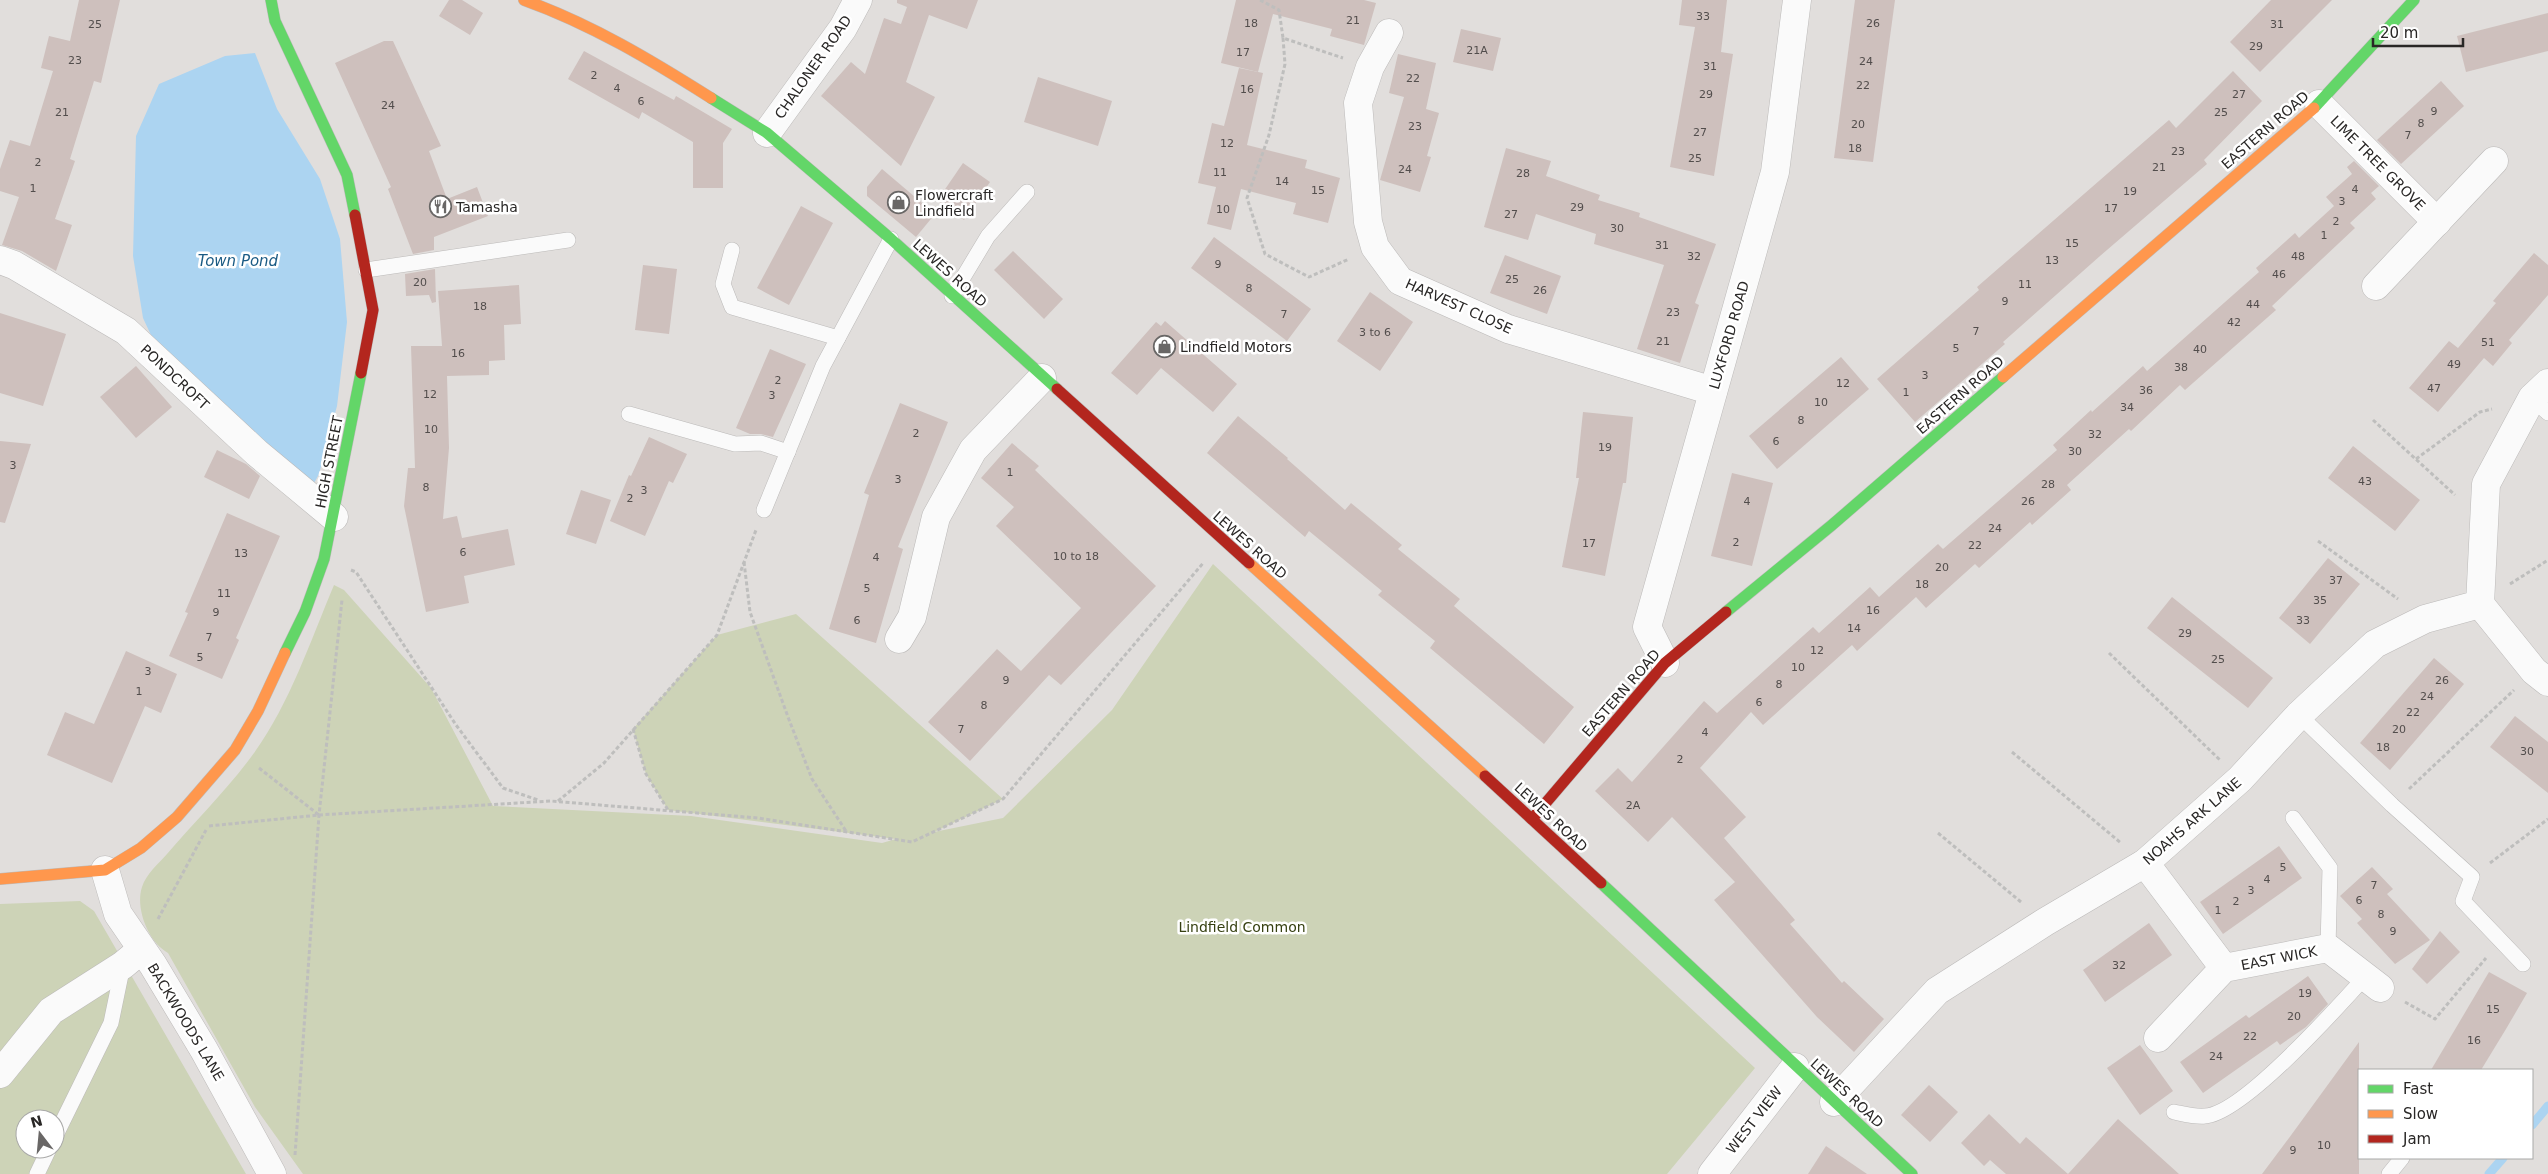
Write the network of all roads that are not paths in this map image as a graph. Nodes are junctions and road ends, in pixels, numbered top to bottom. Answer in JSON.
{"nodes":[{"id":1,"x":271,"y":0,"type":"edge"},
{"id":2,"x":524,"y":0,"type":"edge"},
{"id":3,"x":858,"y":0,"type":"edge"},
{"id":4,"x":1797,"y":0,"type":"edge"},
{"id":5,"x":2414,"y":0,"type":"edge"},
{"id":6,"x":1389,"y":33,"type":"dead end"},
{"id":7,"x":2319,"y":104,"type":"junction"},
{"id":8,"x":767,"y":133,"type":"junction"},
{"id":9,"x":2494,"y":161,"type":"dead end"},
{"id":10,"x":1027,"y":192,"type":"dead end"},
{"id":11,"x":2437,"y":222,"type":"junction"},
{"id":12,"x":891,"y":239,"type":"junction"},
{"id":13,"x":568,"y":240,"type":"dead end"},
{"id":14,"x":732,"y":250,"type":"dead end"},
{"id":15,"x":0,"y":260,"type":"edge"},
{"id":16,"x":366,"y":270,"type":"junction"},
{"id":17,"x":2376,"y":286,"type":"dead end"},
{"id":18,"x":952,"y":296,"type":"junction"},
{"id":19,"x":838,"y":338,"type":"junction"},
{"id":20,"x":1042,"y":378,"type":"junction"},
{"id":21,"x":1713,"y":391,"type":"junction"},
{"id":22,"x":2543,"y":398,"type":"edge"},
{"id":23,"x":629,"y":414,"type":"dead end"},
{"id":24,"x":788,"y":452,"type":"junction"},
{"id":25,"x":764,"y":510,"type":"road end"},
{"id":26,"x":334,"y":517,"type":"junction"},
{"id":27,"x":2480,"y":604,"type":"junction"},
{"id":28,"x":913,"y":630,"type":"dead end"},
{"id":29,"x":1665,"y":663,"type":"junction"},
{"id":30,"x":2541,"y":676,"type":"edge"},
{"id":31,"x":2299,"y":715,"type":"junction"},
{"id":32,"x":2293,"y":818,"type":"dead end"},
{"id":33,"x":1532,"y":819,"type":"junction"},
{"id":34,"x":2145,"y":863,"type":"junction"},
{"id":35,"x":105,"y":870,"type":"junction"},
{"id":36,"x":0,"y":878,"type":"edge"},
{"id":37,"x":2328,"y":948,"type":"junction"},
{"id":38,"x":132,"y":958,"type":"junction"},
{"id":39,"x":2523,"y":964,"type":"dead end"},
{"id":40,"x":2224,"y":968,"type":"junction"},
{"id":41,"x":2373,"y":982,"type":"joint"},
{"id":42,"x":2158,"y":1038,"type":"dead end"},
{"id":43,"x":1795,"y":1067,"type":"junction"},
{"id":44,"x":0,"y":1074,"type":"edge"},
{"id":45,"x":1834,"y":1102,"type":"junction"},
{"id":46,"x":2174,"y":1112,"type":"dead end"},
{"id":47,"x":65,"y":1116,"type":"edge"},
{"id":48,"x":44,"y":1159,"type":"edge"},
{"id":49,"x":2401,"y":1159,"type":"edge"},
{"id":50,"x":283,"y":1168,"type":"edge"},
{"id":51,"x":37,"y":1174,"type":"edge"},
{"id":52,"x":1712,"y":1174,"type":"edge"},
{"id":53,"x":1912,"y":1174,"type":"edge"},
{"id":54,"x":2389,"y":1174,"type":"edge"}],
"edges":[{"from":1,"to":16,"type":"main road","name":"HIGH STREET"},
{"from":2,"to":8,"type":"main road","name":"LEWES ROAD"},
{"from":3,"to":8,"type":"street","name":"CHALONER ROAD"},
{"from":4,"to":21,"type":"street","name":"LUXFORD ROAD"},
{"from":5,"to":7,"type":"main road","name":"EASTERN ROAD"},
{"from":6,"to":21,"type":"street","name":"HARVEST CLOSE"},
{"from":7,"to":11,"type":"street","name":"LIME TREE GROVE"},
{"from":7,"to":29,"type":"main road","name":"EASTERN ROAD"},
{"from":8,"to":12,"type":"main road","name":"LEWES ROAD"},
{"from":9,"to":11,"type":"street","name":"LIME TREE GROVE"},
{"from":10,"to":18,"type":"lane"},
{"from":11,"to":17,"type":"street","name":"LIME TREE GROVE"},
{"from":12,"to":18,"type":"main road","name":"LEWES ROAD"},
{"from":12,"to":19,"type":"lane"},
{"from":13,"to":16,"type":"lane"},
{"from":14,"to":19,"type":"lane"},
{"from":15,"to":26,"type":"street","name":"PONDCROFT"},
{"from":16,"to":26,"type":"main road","name":"HIGH STREET"},
{"from":18,"to":20,"type":"main road","name":"LEWES ROAD"},
{"from":19,"to":24,"type":"lane"},
{"from":20,"to":28,"type":"street"},
{"from":20,"to":33,"type":"main road","name":"LEWES ROAD"},
{"from":21,"to":29,"type":"street","name":"LUXFORD ROAD"},
{"from":22,"to":27,"type":"street"},
{"from":23,"to":24,"type":"lane"},
{"from":24,"to":25,"type":"lane"},
{"from":26,"to":35,"type":"main road","name":"HIGH STREET"},
{"from":27,"to":30,"type":"street"},
{"from":27,"to":31,"type":"street","name":"NOAHS ARK LANE"},
{"from":29,"to":33,"type":"main road","name":"EASTERN ROAD"},
{"from":31,"to":34,"type":"street","name":"NOAHS ARK LANE"},
{"from":31,"to":39,"type":"lane"},
{"from":32,"to":37,"type":"lane"},
{"from":33,"to":43,"type":"main road","name":"LEWES ROAD"},
{"from":34,"to":40,"type":"street","name":"EAST WICK"},
{"from":34,"to":45,"type":"street","name":"NOAHS ARK LANE"},
{"from":35,"to":36,"type":"main road"},
{"from":35,"to":38,"type":"street","name":"BACKWOODS LANE"},
{"from":37,"to":40,"type":"street","name":"EAST WICK"},
{"from":37,"to":41,"type":"street","name":"EAST WICK"},
{"from":38,"to":44,"type":"street"},
{"from":38,"to":47,"type":"lane"},
{"from":38,"to":50,"type":"street","name":"BACKWOODS LANE"},
{"from":40,"to":42,"type":"street","name":"EAST WICK"},
{"from":41,"to":46,"type":"lane"},
{"from":43,"to":45,"type":"main road","name":"LEWES ROAD"},
{"from":43,"to":52,"type":"street","name":"WEST VIEW"},
{"from":45,"to":53,"type":"main road","name":"LEWES ROAD"},
{"from":48,"to":51,"type":"lane"},
{"from":49,"to":54,"type":"lane"}]}
